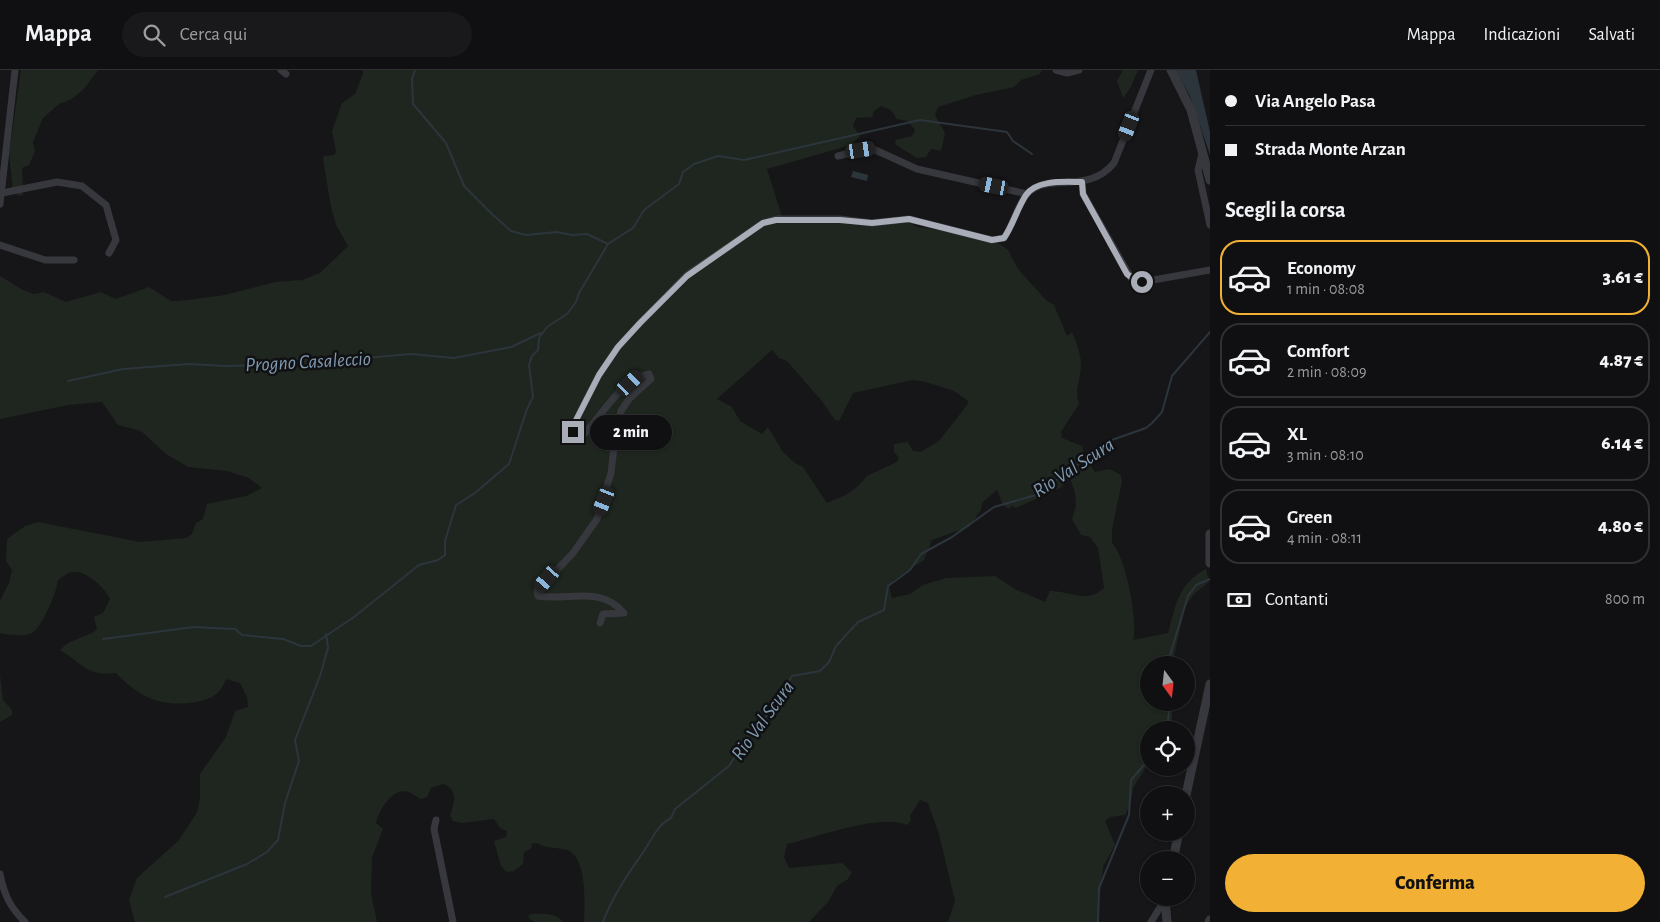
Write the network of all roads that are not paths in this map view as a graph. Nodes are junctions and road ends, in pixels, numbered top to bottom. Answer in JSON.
{"nodes":[{"id":1,"x":15,"y":70,"type":"edge"},
{"id":2,"x":1056,"y":70,"type":"edge"},
{"id":3,"x":1079,"y":70,"type":"edge"},
{"id":4,"x":1151,"y":70,"type":"edge"},
{"id":5,"x":1171,"y":70,"type":"edge"},
{"id":6,"x":1203,"y":151,"type":"junction"},
{"id":7,"x":838,"y":156,"type":"dead end"},
{"id":8,"x":1210,"y":180,"type":"edge"},
{"id":9,"x":1082,"y":182,"type":"junction"},
{"id":10,"x":2,"y":193,"type":"junction"},
{"id":11,"x":1027,"y":194,"type":"junction"},
{"id":12,"x":0,"y":204,"type":"edge"},
{"id":13,"x":1210,"y":225,"type":"edge"},
{"id":14,"x":0,"y":245,"type":"edge"},
{"id":15,"x":109,"y":253,"type":"dead end"},
{"id":16,"x":74,"y":260,"type":"dead end"},
{"id":17,"x":1210,"y":270,"type":"edge"},
{"id":18,"x":1210,"y":534,"type":"edge"},
{"id":19,"x":1210,"y":563,"type":"edge"},
{"id":20,"x":600,"y":623,"type":"dead end"},
{"id":21,"x":1210,"y":685,"type":"edge"},
{"id":22,"x":1188,"y":786,"type":"edge"},
{"id":23,"x":436,"y":820,"type":"dead end"},
{"id":24,"x":0,"y":874,"type":"edge"},
{"id":25,"x":1160,"y":906,"type":"edge"},
{"id":26,"x":1165,"y":906,"type":"edge"},
{"id":27,"x":25,"y":922,"type":"edge"},
{"id":28,"x":453,"y":922,"type":"edge"},
{"id":29,"x":1152,"y":922,"type":"edge"},
{"id":30,"x":1167,"y":922,"type":"edge"}],
"edges":[{"from":1,"to":10,"type":"street"},
{"from":2,"to":3,"type":"street"},
{"from":4,"to":9,"type":"street"},
{"from":5,"to":6,"type":"street"},
{"from":6,"to":8,"type":"street"},
{"from":6,"to":13,"type":"street"},
{"from":7,"to":11,"type":"street"},
{"from":9,"to":11,"type":"street"},
{"from":9,"to":17,"type":"street"},
{"from":10,"to":12,"type":"street"},
{"from":10,"to":15,"type":"street"},
{"from":11,"to":20,"type":"street"},
{"from":14,"to":16,"type":"street"},
{"from":18,"to":19,"type":"street"},
{"from":21,"to":22,"type":"street"},
{"from":23,"to":28,"type":"street"},
{"from":24,"to":27,"type":"street"},
{"from":25,"to":29,"type":"street"},
{"from":26,"to":30,"type":"street"}]}
